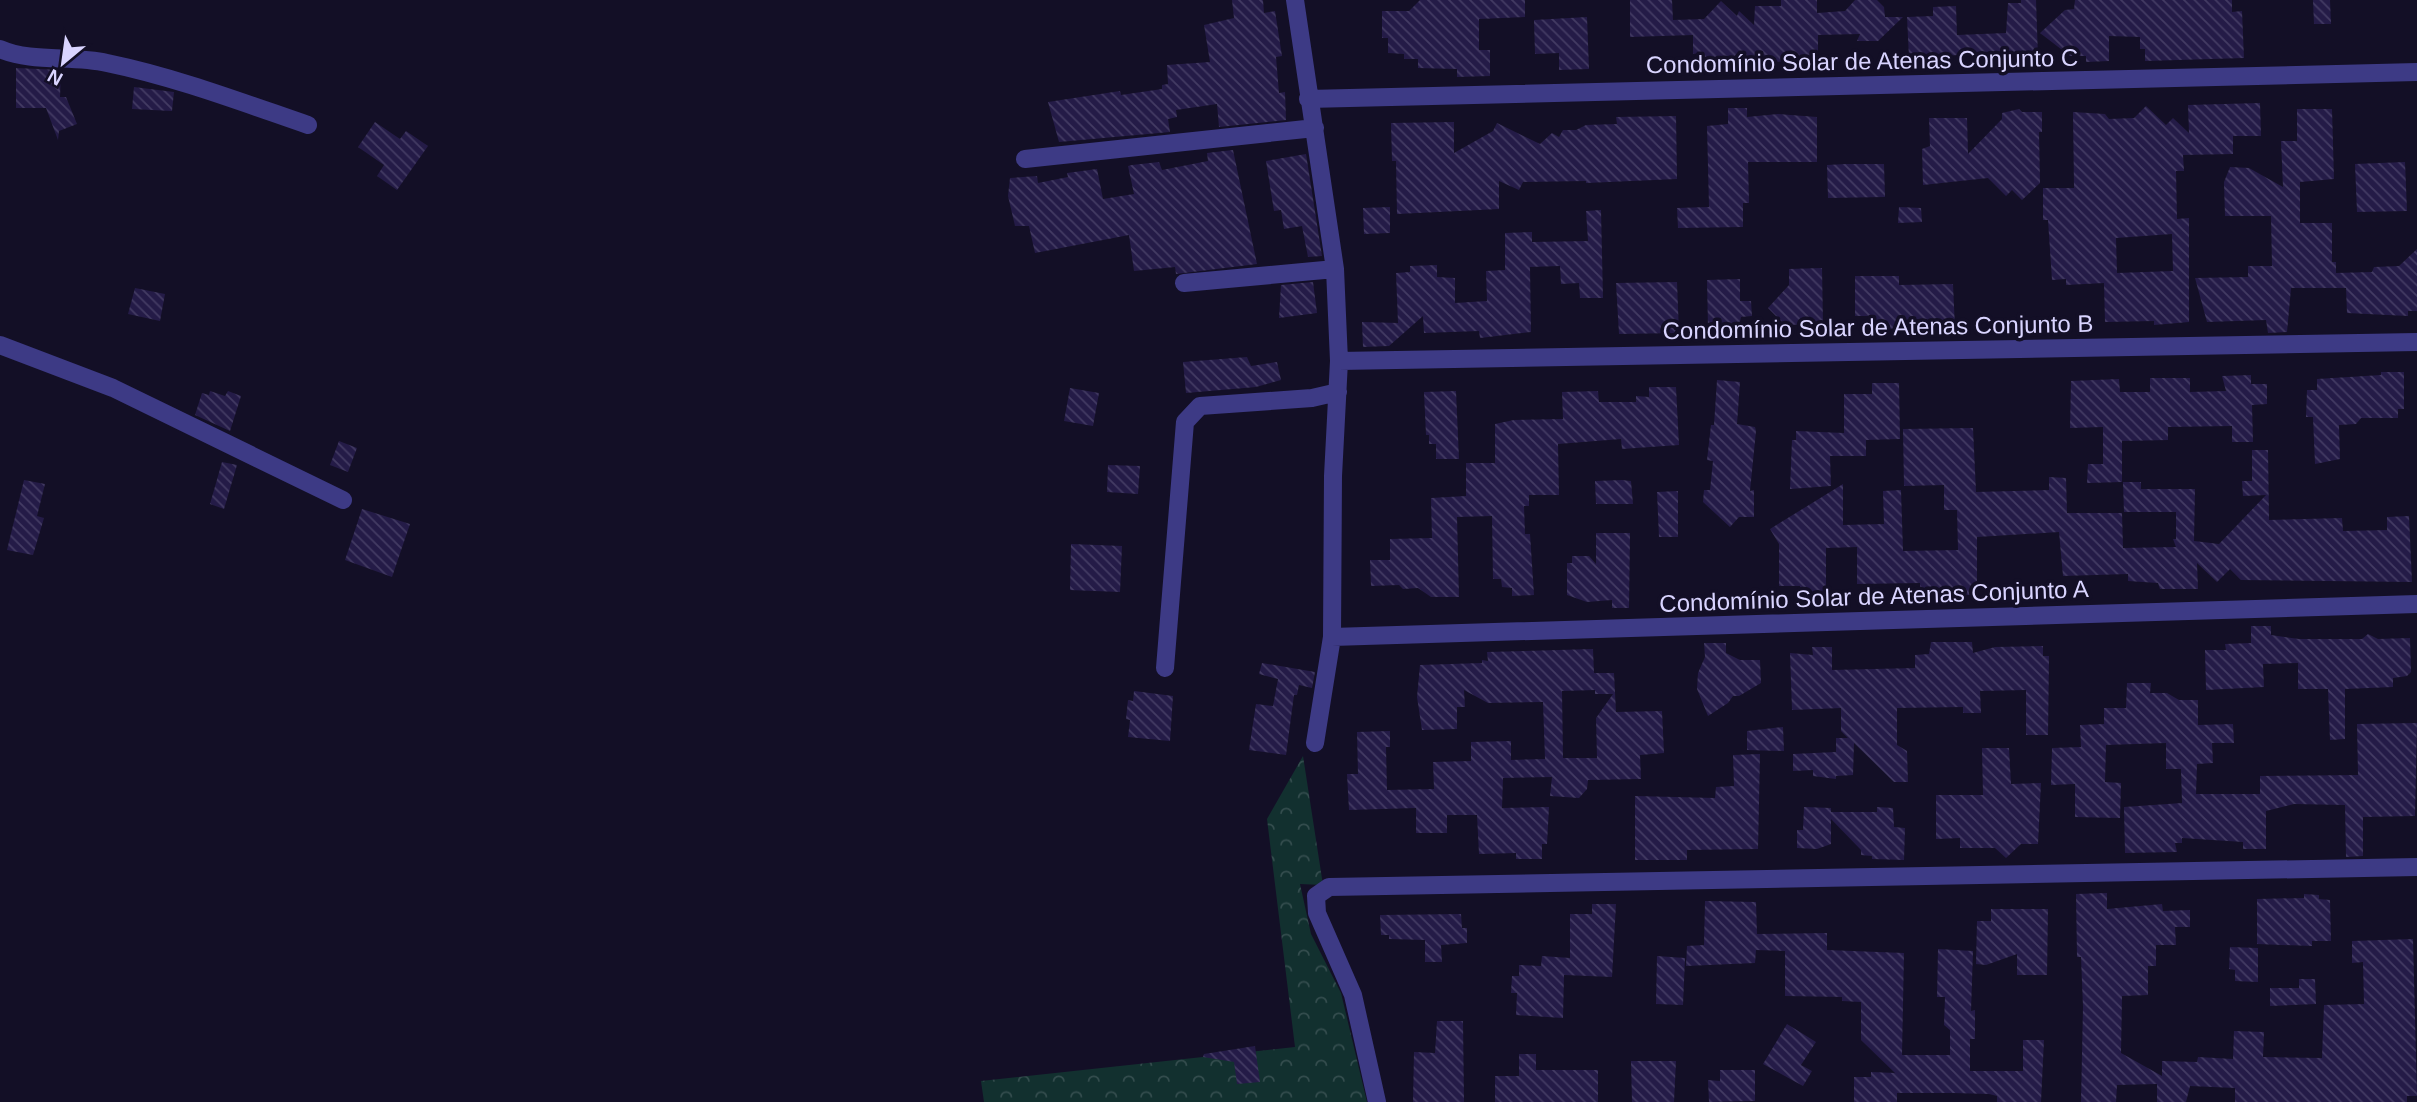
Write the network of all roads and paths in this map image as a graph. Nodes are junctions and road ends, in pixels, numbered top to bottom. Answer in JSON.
{"nodes":[{"id":1,"x":1295,"y":0,"type":"edge"},
{"id":2,"x":0,"y":49,"type":"edge"},
{"id":3,"x":2417,"y":72,"type":"edge"},
{"id":4,"x":1308,"y":99,"type":"junction"},
{"id":5,"x":308,"y":125,"type":"dead end"},
{"id":6,"x":1315,"y":128,"type":"junction"},
{"id":7,"x":1025,"y":159,"type":"dead end"},
{"id":8,"x":1335,"y":269,"type":"junction"},
{"id":9,"x":1184,"y":283,"type":"dead end"},
{"id":10,"x":2417,"y":342,"type":"edge"},
{"id":11,"x":0,"y":345,"type":"edge"},
{"id":12,"x":1339,"y":360,"type":"junction"},
{"id":13,"x":1338,"y":393,"type":"junction"},
{"id":14,"x":343,"y":500,"type":"dead end"},
{"id":15,"x":2417,"y":604,"type":"edge"},
{"id":16,"x":1332,"y":637,"type":"junction"},
{"id":17,"x":1165,"y":668,"type":"dead end"},
{"id":18,"x":1315,"y":743,"type":"dead end"},
{"id":19,"x":2417,"y":867,"type":"edge"},
{"id":20,"x":1377,"y":1102,"type":"edge"}],
"edges":[{"from":1,"to":4,"type":"street"},
{"from":2,"to":5,"type":"street"},
{"from":3,"to":4,"type":"street","name":"Condomínio Solar de Atenas Conjunto C"},
{"from":4,"to":6,"type":"street"},
{"from":6,"to":7,"type":"street"},
{"from":6,"to":8,"type":"street"},
{"from":8,"to":9,"type":"street"},
{"from":8,"to":12,"type":"street"},
{"from":10,"to":12,"type":"street","name":"Condomínio Solar de Atenas Conjunto B"},
{"from":11,"to":14,"type":"street"},
{"from":12,"to":13,"type":"street"},
{"from":13,"to":16,"type":"street"},
{"from":13,"to":17,"type":"street"},
{"from":15,"to":16,"type":"street","name":"Condomínio Solar de Atenas Conjunto A"},
{"from":16,"to":18,"type":"street"},
{"from":19,"to":20,"type":"street"}]}
